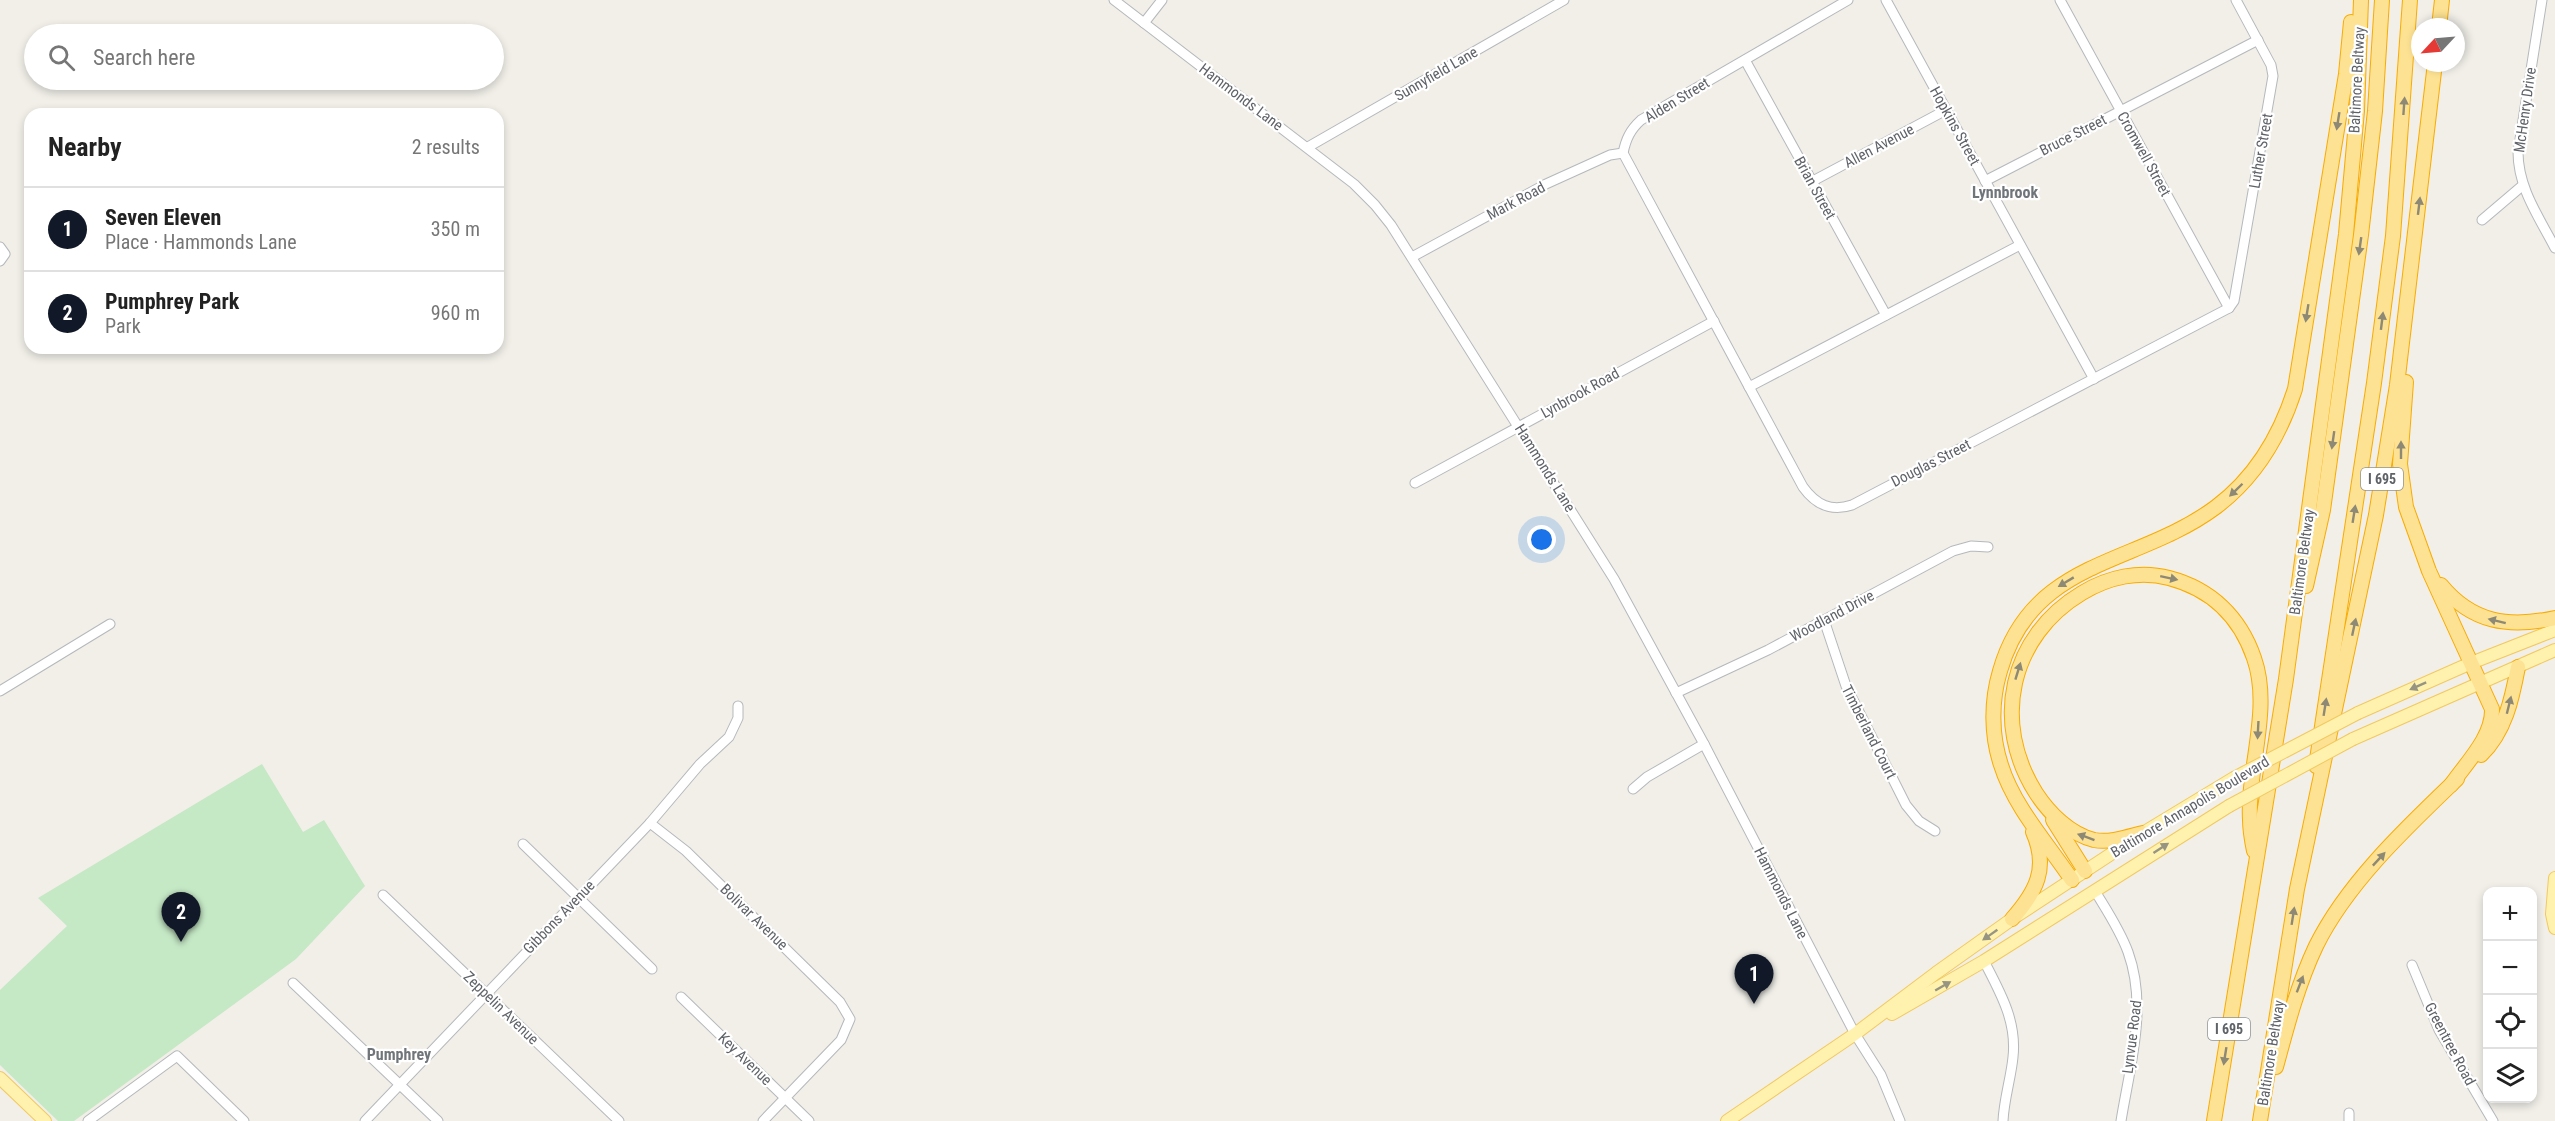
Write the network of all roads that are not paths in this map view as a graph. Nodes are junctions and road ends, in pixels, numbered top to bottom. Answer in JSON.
{"nodes":[{"id":1,"x":1114,"y":0,"type":"edge"},
{"id":2,"x":1162,"y":0,"type":"edge"},
{"id":3,"x":1564,"y":0,"type":"edge"},
{"id":4,"x":1848,"y":0,"type":"edge"},
{"id":5,"x":1886,"y":0,"type":"edge"},
{"id":6,"x":2060,"y":0,"type":"edge"},
{"id":7,"x":2236,"y":0,"type":"edge"},
{"id":8,"x":2352,"y":0,"type":"edge"},
{"id":9,"x":2361,"y":0,"type":"edge"},
{"id":10,"x":2382,"y":0,"type":"edge"},
{"id":11,"x":2410,"y":0,"type":"edge"},
{"id":12,"x":2442,"y":0,"type":"edge"},
{"id":13,"x":2542,"y":0,"type":"edge"},
{"id":14,"x":2440,"y":18,"type":"edge"},
{"id":15,"x":1144,"y":23,"type":"junction"},
{"id":16,"x":2258,"y":40,"type":"junction"},
{"id":17,"x":1745,"y":60,"type":"junction"},
{"id":18,"x":2434,"y":72,"type":"edge"},
{"id":19,"x":1946,"y":110,"type":"junction"},
{"id":20,"x":2121,"y":111,"type":"junction"},
{"id":21,"x":1308,"y":147,"type":"junction"},
{"id":22,"x":1623,"y":153,"type":"junction"},
{"id":23,"x":1985,"y":181,"type":"junction"},
{"id":24,"x":1811,"y":182,"type":"junction"},
{"id":25,"x":2522,"y":186,"type":"junction"},
{"id":26,"x":2482,"y":220,"type":"dead end"},
{"id":27,"x":2415,"y":237,"type":"junction"},
{"id":28,"x":2020,"y":245,"type":"junction"},
{"id":29,"x":2555,"y":248,"type":"edge"},
{"id":30,"x":1412,"y":257,"type":"junction"},
{"id":31,"x":2229,"y":308,"type":"junction"},
{"id":32,"x":1886,"y":315,"type":"junction"},
{"id":33,"x":1714,"y":321,"type":"junction"},
{"id":34,"x":2094,"y":379,"type":"junction"},
{"id":35,"x":1749,"y":387,"type":"junction"},
{"id":36,"x":1519,"y":427,"type":"junction"},
{"id":37,"x":1415,"y":483,"type":"dead end"},
{"id":38,"x":1988,"y":548,"type":"dead end"},
{"id":39,"x":2429,"y":571,"type":"junction"},
{"id":40,"x":2555,"y":618,"type":"edge"},
{"id":41,"x":1824,"y":620,"type":"junction"},
{"id":42,"x":110,"y":624,"type":"dead end"},
{"id":43,"x":2555,"y":630,"type":"edge"},
{"id":44,"x":2555,"y":650,"type":"edge"},
{"id":45,"x":2471,"y":663,"type":"junction"},
{"id":46,"x":2518,"y":667,"type":"junction"},
{"id":47,"x":2286,"y":679,"type":"junction"},
{"id":48,"x":2480,"y":682,"type":"junction"},
{"id":49,"x":0,"y":691,"type":"edge"},
{"id":50,"x":1676,"y":693,"type":"junction"},
{"id":51,"x":738,"y":706,"type":"dead end"},
{"id":52,"x":1704,"y":744,"type":"junction"},
{"id":53,"x":2451,"y":785,"type":"junction"},
{"id":54,"x":1633,"y":789,"type":"dead end"},
{"id":55,"x":2021,"y":805,"type":"junction"},
{"id":56,"x":2044,"y":806,"type":"junction"},
{"id":57,"x":650,"y":823,"type":"junction"},
{"id":58,"x":1935,"y":831,"type":"dead end"},
{"id":59,"x":2143,"y":833,"type":"junction"},
{"id":60,"x":523,"y":844,"type":"dead end"},
{"id":61,"x":2256,"y":867,"type":"junction"},
{"id":62,"x":2085,"y":871,"type":"junction"},
{"id":63,"x":2555,"y":878,"type":"edge"},
{"id":64,"x":2072,"y":880,"type":"junction"},
{"id":65,"x":2297,"y":889,"type":"junction"},
{"id":66,"x":2095,"y":891,"type":"junction"},
{"id":67,"x":383,"y":895,"type":"dead end"},
{"id":68,"x":578,"y":898,"type":"junction"},
{"id":69,"x":2012,"y":919,"type":"junction"},
{"id":70,"x":2555,"y":928,"type":"edge"},
{"id":71,"x":1984,"y":961,"type":"junction"},
{"id":72,"x":2412,"y":965,"type":"dead end"},
{"id":73,"x":652,"y":969,"type":"dead end"},
{"id":74,"x":293,"y":983,"type":"dead end"},
{"id":75,"x":487,"y":994,"type":"junction"},
{"id":76,"x":681,"y":997,"type":"dead end"},
{"id":77,"x":1855,"y":1034,"type":"junction"},
{"id":78,"x":0,"y":1078,"type":"edge"},
{"id":79,"x":400,"y":1085,"type":"junction"},
{"id":80,"x":785,"y":1098,"type":"junction"},
{"id":81,"x":45,"y":1121,"type":"edge"},
{"id":82,"x":88,"y":1121,"type":"edge"},
{"id":83,"x":244,"y":1121,"type":"edge"},
{"id":84,"x":365,"y":1121,"type":"edge"},
{"id":85,"x":438,"y":1121,"type":"edge"},
{"id":86,"x":619,"y":1121,"type":"edge"},
{"id":87,"x":763,"y":1121,"type":"edge"},
{"id":88,"x":809,"y":1121,"type":"edge"},
{"id":89,"x":1727,"y":1121,"type":"edge"},
{"id":90,"x":1900,"y":1121,"type":"edge"},
{"id":91,"x":2003,"y":1121,"type":"edge"},
{"id":92,"x":2121,"y":1121,"type":"edge"},
{"id":93,"x":2214,"y":1121,"type":"edge"},
{"id":94,"x":2260,"y":1121,"type":"edge"},
{"id":95,"x":2493,"y":1121,"type":"edge"}],
"edges":[{"from":1,"to":15,"type":"street","name":"Hammonds Lane"},
{"from":2,"to":15,"type":"street"},
{"from":3,"to":21,"type":"street","name":"Sunnyfield Lane"},
{"from":4,"to":17,"type":"street","name":"Alden Street"},
{"from":5,"to":19,"type":"street","name":"Hopkins Street"},
{"from":6,"to":20,"type":"street","name":"Cromwell Street"},
{"from":7,"to":16,"type":"street","name":"Luther Street"},
{"from":8,"to":55,"type":"highway","one_way":true},
{"from":9,"to":47,"type":"highway","name":"Baltimore Beltway","number":"I 695"},
{"from":10,"to":47,"type":"highway","one_way":true},
{"from":65,"to":11,"type":"highway","one_way":true},
{"from":12,"to":14,"type":"highway"},
{"from":13,"to":25,"type":"street","name":"McHenry Drive"},
{"from":15,"to":21,"type":"street","name":"Hammonds Lane"},
{"from":16,"to":20,"type":"street","name":"Bruce Street"},
{"from":16,"to":31,"type":"street","name":"Luther Street"},
{"from":17,"to":22,"type":"street","name":"Alden Street"},
{"from":17,"to":24,"type":"street","name":"Brian Street"},
{"from":27,"to":18,"type":"highway","name":"Baltimore Beltway","number":"I 695","one_way":true},
{"from":19,"to":23,"type":"street","name":"Hopkins Street"},
{"from":19,"to":24,"type":"street","name":"Allen Avenue"},
{"from":20,"to":23,"type":"street","name":"Bruce Street"},
{"from":20,"to":31,"type":"street","name":"Cromwell Street"},
{"from":21,"to":30,"type":"street","name":"Hammonds Lane"},
{"from":22,"to":30,"type":"street","name":"Mark Road"},
{"from":22,"to":33,"type":"street"},
{"from":23,"to":28,"type":"street","name":"Hopkins Street"},
{"from":24,"to":32,"type":"street","name":"Brian Street"},
{"from":25,"to":26,"type":"street"},
{"from":25,"to":29,"type":"street","name":"McHenry Drive"},
{"from":39,"to":27,"type":"highway","one_way":true},
{"from":65,"to":27,"type":"highway","name":"Baltimore Beltway","number":"I 695","one_way":true},
{"from":28,"to":32,"type":"street"},
{"from":28,"to":34,"type":"street","name":"Hopkins Street"},
{"from":30,"to":36,"type":"street","name":"Hammonds Lane"},
{"from":31,"to":34,"type":"street","name":"Douglas Street"},
{"from":32,"to":35,"type":"street"},
{"from":33,"to":35,"type":"street","name":"Douglas Street"},
{"from":33,"to":36,"type":"street","name":"Lynbrook Road"},
{"from":34,"to":35,"type":"street","name":"Douglas Street"},
{"from":36,"to":37,"type":"street","name":"Lynbrook Road"},
{"from":36,"to":50,"type":"street","name":"Hammonds Lane"},
{"from":38,"to":41,"type":"street","name":"Woodland Drive"},
{"from":40,"to":39,"type":"highway","one_way":true},
{"from":39,"to":45,"type":"highway"},
{"from":41,"to":50,"type":"street","name":"Woodland Drive"},
{"from":41,"to":58,"type":"street","name":"Timberland Court"},
{"from":42,"to":49,"type":"street"},
{"from":43,"to":45,"type":"main road","name":"Baltimore Annapolis Boulevard"},
{"from":44,"to":46,"type":"main road","name":"Baltimore Annapolis Boulevard"},
{"from":45,"to":48,"type":"highway"},
{"from":45,"to":59,"type":"main road","name":"Baltimore Annapolis Boulevard","one_way":true,"bridge":true},
{"from":46,"to":48,"type":"main road","name":"Baltimore Annapolis Boulevard"},
{"from":53,"to":46,"type":"highway","one_way":true},
{"from":47,"to":61,"type":"highway","name":"Baltimore Beltway","number":"I 695"},
{"from":48,"to":53,"type":"highway"},
{"from":66,"to":48,"type":"main road","name":"Baltimore Annapolis Boulevard","one_way":true,"bridge":true},
{"from":50,"to":52,"type":"street","name":"Hammonds Lane"},
{"from":51,"to":57,"type":"street","name":"Gibbons Avenue"},
{"from":52,"to":54,"type":"street"},
{"from":52,"to":77,"type":"street","name":"Hammonds Lane"},
{"from":94,"to":53,"type":"highway","one_way":true},
{"from":55,"to":64,"type":"highway"},
{"from":55,"to":69,"type":"highway"},
{"from":59,"to":56,"type":"highway","one_way":true},
{"from":56,"to":61,"type":"highway","one_way":true},
{"from":56,"to":62,"type":"highway"},
{"from":57,"to":68,"type":"street","name":"Gibbons Avenue"},
{"from":57,"to":80,"type":"street","name":"Bolivar Avenue"},
{"from":59,"to":62,"type":"main road","name":"Baltimore Annapolis Boulevard"},
{"from":60,"to":68,"type":"street"},
{"from":61,"to":93,"type":"highway","name":"Baltimore Beltway","number":"I 695","one_way":true},
{"from":62,"to":64,"type":"main road","name":"Baltimore Annapolis Boulevard"},
{"from":62,"to":66,"type":"main road"},
{"from":63,"to":70,"type":"main road"},
{"from":64,"to":66,"type":"main road"},
{"from":64,"to":69,"type":"main road","name":"Baltimore Annapolis Boulevard"},
{"from":94,"to":65,"type":"highway","name":"Baltimore Beltway","number":"I 695","one_way":true},
{"from":66,"to":71,"type":"main road","name":"Baltimore Annapolis Boulevard"},
{"from":66,"to":92,"type":"street","name":"Lynvue Road"},
{"from":67,"to":75,"type":"street","name":"Zeppelin Avenue"},
{"from":68,"to":73,"type":"street"},
{"from":68,"to":75,"type":"street","name":"Gibbons Avenue"},
{"from":69,"to":77,"type":"main road","name":"Baltimore Annapolis Boulevard","one_way":true},
{"from":77,"to":71,"type":"main road","name":"Baltimore Annapolis Boulevard","one_way":true},
{"from":71,"to":91,"type":"street"},
{"from":72,"to":95,"type":"street","name":"Greentree Road"},
{"from":74,"to":79,"type":"street"},
{"from":75,"to":79,"type":"street","name":"Gibbons Avenue"},
{"from":75,"to":86,"type":"street","name":"Zeppelin Avenue"},
{"from":76,"to":80,"type":"street","name":"Key Avenue"},
{"from":77,"to":89,"type":"main road","name":"Baltimore Annapolis Boulevard"},
{"from":77,"to":90,"type":"street","name":"Hammonds Lane"},
{"from":78,"to":81,"type":"main road"},
{"from":79,"to":84,"type":"street","name":"Gibbons Avenue"},
{"from":79,"to":85,"type":"street"},
{"from":80,"to":87,"type":"street"},
{"from":80,"to":88,"type":"street","name":"Key Avenue"},
{"from":82,"to":83,"type":"street"}]}
